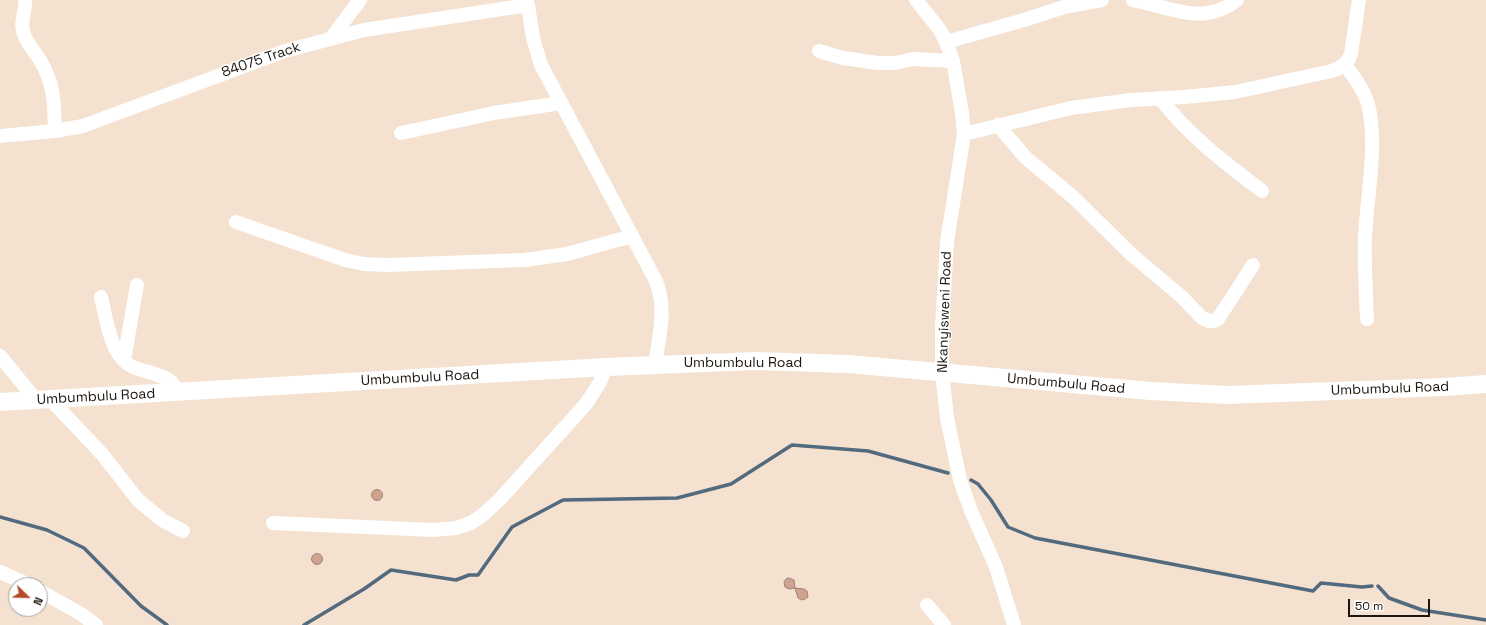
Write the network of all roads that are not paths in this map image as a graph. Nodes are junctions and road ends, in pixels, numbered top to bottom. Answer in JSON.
{"nodes":[{"id":1,"x":25,"y":0,"type":"edge"},
{"id":2,"x":360,"y":0,"type":"edge"},
{"id":3,"x":916,"y":0,"type":"edge"},
{"id":4,"x":1102,"y":0,"type":"edge"},
{"id":5,"x":1133,"y":0,"type":"edge"},
{"id":6,"x":1238,"y":0,"type":"edge"},
{"id":7,"x":1359,"y":0,"type":"edge"},
{"id":8,"x":332,"y":37,"type":"junction"},
{"id":9,"x":946,"y":42,"type":"junction"},
{"id":10,"x":819,"y":52,"type":"dead end"},
{"id":11,"x":953,"y":61,"type":"junction"},
{"id":12,"x":1345,"y":65,"type":"junction"},
{"id":13,"x":1160,"y":98,"type":"junction"},
{"id":14,"x":561,"y":103,"type":"junction"},
{"id":15,"x":998,"y":126,"type":"junction"},
{"id":16,"x":55,"y":131,"type":"junction"},
{"id":17,"x":401,"y":133,"type":"dead end"},
{"id":18,"x":964,"y":134,"type":"junction"},
{"id":19,"x":0,"y":136,"type":"edge"},
{"id":20,"x":1262,"y":191,"type":"dead end"},
{"id":21,"x":236,"y":222,"type":"dead end"},
{"id":22,"x":632,"y":236,"type":"junction"},
{"id":23,"x":1253,"y":265,"type":"dead end"},
{"id":24,"x":137,"y":285,"type":"dead end"},
{"id":25,"x":100,"y":297,"type":"dead end"},
{"id":26,"x":1367,"y":319,"type":"dead end"},
{"id":27,"x":0,"y":356,"type":"edge"},
{"id":28,"x":124,"y":360,"type":"junction"},
{"id":29,"x":655,"y":365,"type":"junction"},
{"id":30,"x":606,"y":367,"type":"junction"},
{"id":31,"x":942,"y":372,"type":"junction"},
{"id":32,"x":1486,"y":384,"type":"edge"},
{"id":33,"x":176,"y":392,"type":"junction"},
{"id":34,"x":43,"y":400,"type":"junction"},
{"id":35,"x":0,"y":402,"type":"edge"},
{"id":36,"x":273,"y":523,"type":"dead end"},
{"id":37,"x":183,"y":531,"type":"dead end"},
{"id":38,"x":0,"y":572,"type":"edge"},
{"id":39,"x":11,"y":577,"type":"edge"},
{"id":40,"x":48,"y":596,"type":"edge"},
{"id":41,"x":927,"y":605,"type":"dead end"},
{"id":42,"x":96,"y":625,"type":"edge"},
{"id":43,"x":944,"y":625,"type":"edge"},
{"id":44,"x":1014,"y":625,"type":"edge"}],
"edges":[{"from":1,"to":16,"type":"street"},
{"from":2,"to":8,"type":"street"},
{"from":3,"to":9,"type":"street","name":"Nkanyisweni Road"},
{"from":4,"to":9,"type":"street"},
{"from":5,"to":6,"type":"street"},
{"from":7,"to":12,"type":"street"},
{"from":8,"to":14,"type":"street","name":"84075 Track"},
{"from":8,"to":16,"type":"street","name":"84075 Track"},
{"from":9,"to":11,"type":"street","name":"Nkanyisweni Road"},
{"from":10,"to":11,"type":"street"},
{"from":11,"to":18,"type":"street","name":"Nkanyisweni Road"},
{"from":12,"to":13,"type":"street"},
{"from":12,"to":26,"type":"street"},
{"from":13,"to":15,"type":"street"},
{"from":13,"to":20,"type":"street"},
{"from":14,"to":17,"type":"street"},
{"from":14,"to":22,"type":"street"},
{"from":15,"to":18,"type":"street"},
{"from":15,"to":23,"type":"street"},
{"from":16,"to":19,"type":"street","name":"84075 Track"},
{"from":18,"to":31,"type":"street","name":"Nkanyisweni Road"},
{"from":21,"to":22,"type":"street"},
{"from":22,"to":29,"type":"street"},
{"from":24,"to":28,"type":"street"},
{"from":25,"to":28,"type":"street"},
{"from":27,"to":34,"type":"street"},
{"from":28,"to":33,"type":"street"},
{"from":29,"to":30,"type":"main road","name":"Umbumbulu Road"},
{"from":29,"to":31,"type":"main road","name":"Umbumbulu Road"},
{"from":30,"to":33,"type":"main road","name":"Umbumbulu Road"},
{"from":30,"to":36,"type":"street"},
{"from":31,"to":32,"type":"main road","name":"Umbumbulu Road"},
{"from":31,"to":44,"type":"street","name":"Nkanyisweni Road"},
{"from":33,"to":34,"type":"main road","name":"Umbumbulu Road"},
{"from":34,"to":35,"type":"main road","name":"Umbumbulu Road"},
{"from":34,"to":37,"type":"street"},
{"from":38,"to":39,"type":"street"},
{"from":40,"to":42,"type":"street"},
{"from":41,"to":43,"type":"street"}]}
